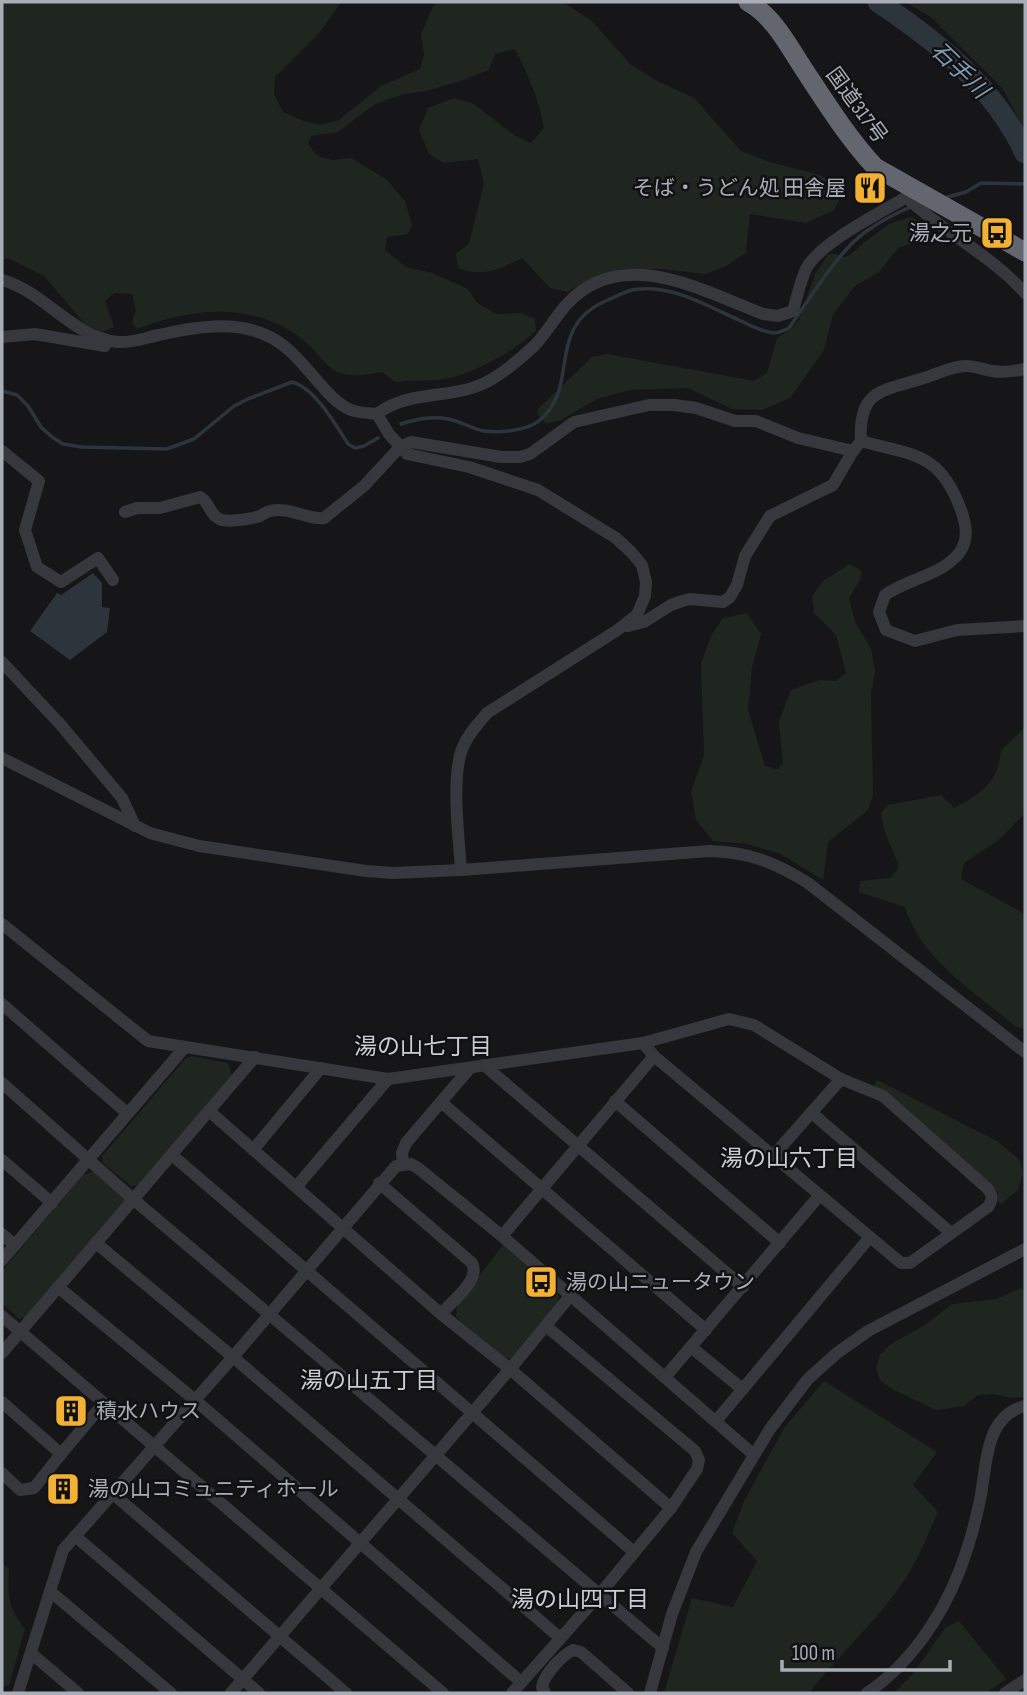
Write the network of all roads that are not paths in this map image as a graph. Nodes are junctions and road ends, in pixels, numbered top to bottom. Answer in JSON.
{"nodes":[{"id":1,"x":748,"y":2,"type":"edge"},
{"id":2,"x":911,"y":194,"type":"junction"},
{"id":3,"x":1025,"y":252,"type":"edge"},
{"id":4,"x":2,"y":280,"type":"edge"},
{"id":5,"x":1025,"y":293,"type":"edge"},
{"id":6,"x":2,"y":337,"type":"edge"},
{"id":7,"x":133,"y":342,"type":"junction"},
{"id":8,"x":1025,"y":369,"type":"edge"},
{"id":9,"x":377,"y":414,"type":"junction"},
{"id":10,"x":857,"y":446,"type":"junction"},
{"id":11,"x":400,"y":447,"type":"junction"},
{"id":12,"x":2,"y":451,"type":"edge"},
{"id":13,"x":125,"y":512,"type":"dead end"},
{"id":14,"x":113,"y":580,"type":"dead end"},
{"id":15,"x":1025,"y":626,"type":"edge"},
{"id":16,"x":621,"y":628,"type":"junction"},
{"id":17,"x":2,"y":662,"type":"edge"},
{"id":18,"x":2,"y":758,"type":"edge"},
{"id":19,"x":135,"y":826,"type":"junction"},
{"id":20,"x":461,"y":870,"type":"junction"},
{"id":21,"x":2,"y":924,"type":"edge"},
{"id":22,"x":2,"y":1004,"type":"edge"},
{"id":23,"x":643,"y":1042,"type":"junction"},
{"id":24,"x":185,"y":1047,"type":"junction"},
{"id":25,"x":1025,"y":1052,"type":"edge"},
{"id":26,"x":654,"y":1056,"type":"junction"},
{"id":27,"x":255,"y":1057,"type":"junction"},
{"id":28,"x":484,"y":1065,"type":"junction"},
{"id":29,"x":321,"y":1068,"type":"junction"},
{"id":30,"x":470,"y":1068,"type":"junction"},
{"id":31,"x":388,"y":1079,"type":"junction"},
{"id":32,"x":841,"y":1079,"type":"junction"},
{"id":33,"x":2,"y":1083,"type":"edge"},
{"id":34,"x":615,"y":1101,"type":"junction"},
{"id":35,"x":442,"y":1103,"type":"junction"},
{"id":36,"x":209,"y":1111,"type":"junction"},
{"id":37,"x":127,"y":1113,"type":"junction"},
{"id":38,"x":812,"y":1113,"type":"junction"},
{"id":39,"x":579,"y":1145,"type":"junction"},
{"id":40,"x":253,"y":1150,"type":"junction"},
{"id":41,"x":172,"y":1155,"type":"junction"},
{"id":42,"x":773,"y":1156,"type":"junction"},
{"id":43,"x":90,"y":1159,"type":"junction"},
{"id":44,"x":2,"y":1160,"type":"edge"},
{"id":45,"x":403,"y":1164,"type":"junction"},
{"id":46,"x":379,"y":1183,"type":"junction"},
{"id":47,"x":297,"y":1186,"type":"junction"},
{"id":48,"x":541,"y":1189,"type":"junction"},
{"id":49,"x":820,"y":1196,"type":"junction"},
{"id":50,"x":133,"y":1199,"type":"junction"},
{"id":51,"x":52,"y":1203,"type":"junction"},
{"id":52,"x":343,"y":1226,"type":"junction"},
{"id":53,"x":951,"y":1233,"type":"junction"},
{"id":54,"x":2,"y":1234,"type":"edge"},
{"id":55,"x":502,"y":1236,"type":"junction"},
{"id":56,"x":870,"y":1237,"type":"junction"},
{"id":57,"x":96,"y":1243,"type":"junction"},
{"id":58,"x":780,"y":1243,"type":"junction"},
{"id":59,"x":15,"y":1245,"type":"junction"},
{"id":60,"x":1025,"y":1249,"type":"edge"},
{"id":61,"x":2,"y":1261,"type":"edge"},
{"id":62,"x":306,"y":1270,"type":"junction"},
{"id":63,"x":58,"y":1287,"type":"junction"},
{"id":64,"x":743,"y":1287,"type":"junction"},
{"id":65,"x":571,"y":1295,"type":"junction"},
{"id":66,"x":269,"y":1312,"type":"junction"},
{"id":67,"x":441,"y":1314,"type":"junction"},
{"id":68,"x":2,"y":1316,"type":"edge"},
{"id":69,"x":546,"y":1326,"type":"junction"},
{"id":70,"x":706,"y":1330,"type":"junction"},
{"id":71,"x":20,"y":1331,"type":"junction"},
{"id":72,"x":691,"y":1347,"type":"junction"},
{"id":73,"x":2,"y":1353,"type":"edge"},
{"id":74,"x":233,"y":1357,"type":"junction"},
{"id":75,"x":510,"y":1369,"type":"junction"},
{"id":76,"x":666,"y":1376,"type":"junction"},
{"id":77,"x":741,"y":1388,"type":"junction"},
{"id":78,"x":195,"y":1400,"type":"junction"},
{"id":79,"x":2,"y":1402,"type":"edge"},
{"id":80,"x":103,"y":1404,"type":"junction"},
{"id":81,"x":1025,"y":1406,"type":"edge"},
{"id":82,"x":472,"y":1412,"type":"junction"},
{"id":83,"x":716,"y":1420,"type":"junction"},
{"id":84,"x":154,"y":1446,"type":"junction"},
{"id":85,"x":61,"y":1454,"type":"junction"},
{"id":86,"x":434,"y":1455,"type":"junction"},
{"id":87,"x":754,"y":1455,"type":"junction"},
{"id":88,"x":2,"y":1474,"type":"edge"},
{"id":89,"x":112,"y":1493,"type":"junction"},
{"id":90,"x":397,"y":1498,"type":"junction"},
{"id":91,"x":671,"y":1508,"type":"junction"},
{"id":92,"x":75,"y":1536,"type":"junction"},
{"id":93,"x":360,"y":1542,"type":"junction"},
{"id":94,"x":634,"y":1552,"type":"junction"},
{"id":95,"x":320,"y":1589,"type":"junction"},
{"id":96,"x":51,"y":1592,"type":"junction"},
{"id":97,"x":598,"y":1595,"type":"junction"},
{"id":98,"x":280,"y":1636,"type":"junction"},
{"id":99,"x":559,"y":1637,"type":"junction"},
{"id":100,"x":663,"y":1648,"type":"junction"},
{"id":101,"x":32,"y":1654,"type":"junction"},
{"id":102,"x":243,"y":1679,"type":"junction"},
{"id":103,"x":1025,"y":1680,"type":"edge"},
{"id":104,"x":521,"y":1682,"type":"junction"},
{"id":105,"x":18,"y":1693,"type":"edge"},
{"id":106,"x":78,"y":1693,"type":"edge"},
{"id":107,"x":171,"y":1693,"type":"edge"},
{"id":108,"x":231,"y":1693,"type":"edge"},
{"id":109,"x":259,"y":1693,"type":"edge"},
{"id":110,"x":346,"y":1693,"type":"edge"},
{"id":111,"x":443,"y":1693,"type":"edge"},
{"id":112,"x":512,"y":1693,"type":"edge"},
{"id":113,"x":545,"y":1693,"type":"edge"},
{"id":114,"x":628,"y":1693,"type":"edge"},
{"id":115,"x":650,"y":1693,"type":"edge"},
{"id":116,"x":867,"y":1693,"type":"edge"},
{"id":117,"x":1005,"y":1693,"type":"edge"}],
"edges":[{"from":1,"to":2,"type":"highway","name":"国道317号"},
{"from":2,"to":3,"type":"highway","name":"国道317号"},
{"from":2,"to":5,"type":"street"},
{"from":2,"to":9,"type":"street"},
{"from":4,"to":7,"type":"street"},
{"from":6,"to":7,"type":"street"},
{"from":7,"to":9,"type":"street"},
{"from":8,"to":10,"type":"street"},
{"from":9,"to":11,"type":"street"},
{"from":10,"to":11,"type":"street"},
{"from":10,"to":15,"type":"street"},
{"from":10,"to":16,"type":"street"},
{"from":11,"to":13,"type":"street"},
{"from":11,"to":16,"type":"street"},
{"from":12,"to":14,"type":"street"},
{"from":16,"to":20,"type":"street"},
{"from":17,"to":19,"type":"street"},
{"from":18,"to":19,"type":"street"},
{"from":19,"to":20,"type":"street"},
{"from":20,"to":25,"type":"street"},
{"from":21,"to":24,"type":"street"},
{"from":22,"to":37,"type":"street"},
{"from":23,"to":26,"type":"street"},
{"from":23,"to":28,"type":"street"},
{"from":23,"to":32,"type":"street"},
{"from":24,"to":27,"type":"street"},
{"from":24,"to":37,"type":"street"},
{"from":26,"to":34,"type":"street"},
{"from":26,"to":42,"type":"street"},
{"from":27,"to":29,"type":"street"},
{"from":27,"to":36,"type":"street"},
{"from":28,"to":30,"type":"street"},
{"from":28,"to":39,"type":"street"},
{"from":29,"to":31,"type":"street"},
{"from":29,"to":40,"type":"street"},
{"from":30,"to":31,"type":"street"},
{"from":30,"to":35,"type":"street"},
{"from":31,"to":47,"type":"street"},
{"from":32,"to":38,"type":"street"},
{"from":32,"to":53,"type":"street"},
{"from":33,"to":43,"type":"street"},
{"from":34,"to":39,"type":"street"},
{"from":34,"to":58,"type":"street"},
{"from":35,"to":45,"type":"street"},
{"from":35,"to":48,"type":"street"},
{"from":36,"to":40,"type":"street"},
{"from":36,"to":41,"type":"street"},
{"from":37,"to":43,"type":"street"},
{"from":38,"to":42,"type":"street"},
{"from":38,"to":53,"type":"street"},
{"from":39,"to":48,"type":"street"},
{"from":39,"to":64,"type":"street"},
{"from":40,"to":47,"type":"street"},
{"from":41,"to":50,"type":"street"},
{"from":41,"to":62,"type":"street"},
{"from":42,"to":49,"type":"street"},
{"from":43,"to":50,"type":"street"},
{"from":43,"to":51,"type":"street"},
{"from":44,"to":51,"type":"street"},
{"from":45,"to":46,"type":"street"},
{"from":45,"to":55,"type":"street"},
{"from":46,"to":52,"type":"street"},
{"from":46,"to":67,"type":"street"},
{"from":47,"to":52,"type":"street"},
{"from":48,"to":55,"type":"street"},
{"from":48,"to":70,"type":"street"},
{"from":49,"to":56,"type":"street"},
{"from":49,"to":58,"type":"street"},
{"from":50,"to":57,"type":"street"},
{"from":50,"to":66,"type":"street"},
{"from":51,"to":59,"type":"street"},
{"from":52,"to":62,"type":"street"},
{"from":52,"to":67,"type":"street"},
{"from":53,"to":56,"type":"street"},
{"from":54,"to":59,"type":"street"},
{"from":55,"to":65,"type":"street"},
{"from":56,"to":77,"type":"street"},
{"from":57,"to":63,"type":"street"},
{"from":57,"to":74,"type":"street"},
{"from":58,"to":64,"type":"street"},
{"from":59,"to":61,"type":"street"},
{"from":60,"to":87,"type":"street"},
{"from":62,"to":66,"type":"street"},
{"from":62,"to":82,"type":"street"},
{"from":63,"to":71,"type":"street"},
{"from":63,"to":78,"type":"street"},
{"from":64,"to":70,"type":"street"},
{"from":65,"to":69,"type":"street"},
{"from":65,"to":76,"type":"street"},
{"from":66,"to":74,"type":"street"},
{"from":66,"to":86,"type":"street"},
{"from":67,"to":75,"type":"street"},
{"from":68,"to":71,"type":"street"},
{"from":69,"to":75,"type":"street"},
{"from":69,"to":91,"type":"street"},
{"from":70,"to":72,"type":"street"},
{"from":71,"to":73,"type":"street"},
{"from":71,"to":80,"type":"street"},
{"from":72,"to":76,"type":"street"},
{"from":72,"to":77,"type":"street"},
{"from":74,"to":78,"type":"street"},
{"from":74,"to":90,"type":"street"},
{"from":75,"to":82,"type":"street"},
{"from":75,"to":91,"type":"street"},
{"from":76,"to":83,"type":"street"},
{"from":77,"to":83,"type":"street"},
{"from":78,"to":84,"type":"street"},
{"from":78,"to":93,"type":"street"},
{"from":79,"to":85,"type":"street"},
{"from":80,"to":84,"type":"street"},
{"from":80,"to":85,"type":"street"},
{"from":81,"to":116,"type":"street"},
{"from":82,"to":86,"type":"street"},
{"from":82,"to":94,"type":"street"},
{"from":83,"to":87,"type":"street"},
{"from":84,"to":89,"type":"street"},
{"from":84,"to":95,"type":"street"},
{"from":85,"to":88,"type":"street"},
{"from":86,"to":90,"type":"street"},
{"from":86,"to":97,"type":"street"},
{"from":87,"to":100,"type":"street"},
{"from":89,"to":92,"type":"street"},
{"from":89,"to":98,"type":"street"},
{"from":90,"to":93,"type":"street"},
{"from":90,"to":99,"type":"street"},
{"from":91,"to":94,"type":"street"},
{"from":92,"to":96,"type":"street"},
{"from":92,"to":102,"type":"street"},
{"from":93,"to":95,"type":"street"},
{"from":93,"to":104,"type":"street"},
{"from":94,"to":97,"type":"street"},
{"from":95,"to":98,"type":"street"},
{"from":95,"to":111,"type":"street"},
{"from":96,"to":101,"type":"street"},
{"from":96,"to":107,"type":"street"},
{"from":97,"to":99,"type":"street"},
{"from":97,"to":100,"type":"street"},
{"from":98,"to":102,"type":"street"},
{"from":98,"to":110,"type":"street"},
{"from":99,"to":104,"type":"street"},
{"from":100,"to":115,"type":"street"},
{"from":101,"to":105,"type":"street"},
{"from":101,"to":106,"type":"street"},
{"from":102,"to":108,"type":"street"},
{"from":102,"to":109,"type":"street"},
{"from":103,"to":117,"type":"street"},
{"from":104,"to":112,"type":"street"},
{"from":113,"to":114,"type":"street"}]}
